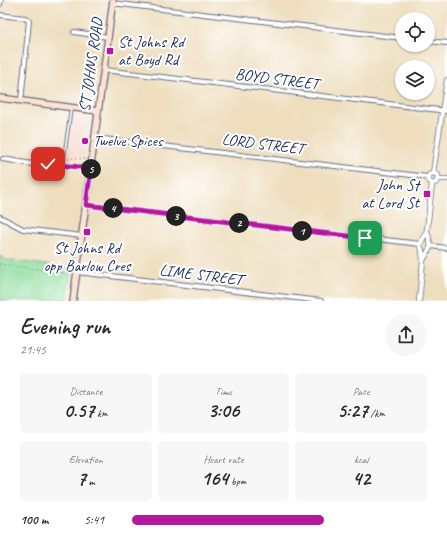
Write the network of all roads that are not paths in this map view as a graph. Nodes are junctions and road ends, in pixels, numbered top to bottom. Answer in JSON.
{"nodes":[{"id":1,"x":1,"y":0,"type":"edge"},
{"id":2,"x":113,"y":2,"type":"edge"},
{"id":3,"x":0,"y":4,"type":"edge"},
{"id":4,"x":0,"y":15,"type":"edge"},
{"id":5,"x":74,"y":32,"type":"dead end"},
{"id":6,"x":108,"y":37,"type":"junction"},
{"id":7,"x":395,"y":37,"type":"edge"},
{"id":8,"x":435,"y":42,"type":"edge"},
{"id":9,"x":447,"y":43,"type":"edge"},
{"id":10,"x":104,"y":70,"type":"junction"},
{"id":11,"x":447,"y":80,"type":"edge"},
{"id":12,"x":0,"y":98,"type":"edge"},
{"id":13,"x":21,"y":101,"type":"junction"},
{"id":14,"x":71,"y":107,"type":"junction"},
{"id":15,"x":98,"y":111,"type":"junction"},
{"id":16,"x":444,"y":111,"type":"edge"},
{"id":17,"x":94,"y":138,"type":"junction"},
{"id":18,"x":3,"y":159,"type":"dead end"},
{"id":19,"x":63,"y":165,"type":"junction"},
{"id":20,"x":91,"y":168,"type":"junction"},
{"id":21,"x":433,"y":173,"type":"junction"},
{"id":22,"x":428,"y":177,"type":"junction"},
{"id":23,"x":439,"y":178,"type":"junction"},
{"id":24,"x":447,"y":179,"type":"edge"},
{"id":25,"x":432,"y":184,"type":"junction"},
{"id":26,"x":86,"y":205,"type":"junction"},
{"id":27,"x":0,"y":217,"type":"edge"},
{"id":28,"x":82,"y":236,"type":"junction"},
{"id":29,"x":426,"y":240,"type":"junction"},
{"id":30,"x":420,"y":244,"type":"junction"},
{"id":31,"x":447,"y":248,"type":"edge"},
{"id":32,"x":427,"y":249,"type":"junction"},
{"id":33,"x":74,"y":273,"type":"junction"},
{"id":34,"x":73,"y":301,"type":"edge"},
{"id":35,"x":321,"y":301,"type":"edge"},
{"id":36,"x":419,"y":301,"type":"edge"}],
"edges":[{"from":1,"to":3,"type":"street"},
{"from":2,"to":6,"type":"main road","name":"ST JOHNS ROAD"},
{"from":2,"to":7,"type":"street"},
{"from":4,"to":13,"type":"street"},
{"from":5,"to":6,"type":"street"},
{"from":6,"to":10,"type":"main road","name":"ST JOHNS ROAD"},
{"from":8,"to":9,"type":"street"},
{"from":10,"to":15,"type":"main road","name":"ST JOHNS ROAD"},
{"from":10,"to":16,"type":"street","name":"BOYD STREET"},
{"from":11,"to":16,"type":"street"},
{"from":12,"to":13,"type":"main road"},
{"from":13,"to":14,"type":"main road"},
{"from":14,"to":15,"type":"main road"},
{"from":14,"to":19,"type":"lane"},
{"from":15,"to":17,"type":"main road","name":"ST JOHNS ROAD"},
{"from":16,"to":21,"type":"street"},
{"from":17,"to":20,"type":"main road","name":"ST JOHNS ROAD"},
{"from":17,"to":22,"type":"street","name":"LORD STREET"},
{"from":18,"to":19,"type":"street"},
{"from":19,"to":20,"type":"street"},
{"from":20,"to":26,"type":"main road","name":"ST JOHNS ROAD"},
{"from":21,"to":22,"type":"street"},
{"from":21,"to":23,"type":"street"},
{"from":22,"to":25,"type":"street"},
{"from":23,"to":24,"type":"street"},
{"from":23,"to":25,"type":"street"},
{"from":25,"to":29,"type":"street"},
{"from":26,"to":28,"type":"main road","name":"ST JOHNS ROAD"},
{"from":26,"to":30,"type":"street"},
{"from":27,"to":28,"type":"street"},
{"from":28,"to":33,"type":"main road","name":"ST JOHNS ROAD"},
{"from":29,"to":30,"type":"street"},
{"from":29,"to":32,"type":"street"},
{"from":30,"to":32,"type":"street"},
{"from":31,"to":32,"type":"street"},
{"from":32,"to":36,"type":"street"},
{"from":33,"to":34,"type":"main road","name":"ST JOHNS ROAD"},
{"from":33,"to":35,"type":"street","name":"LIME STREET"}]}
